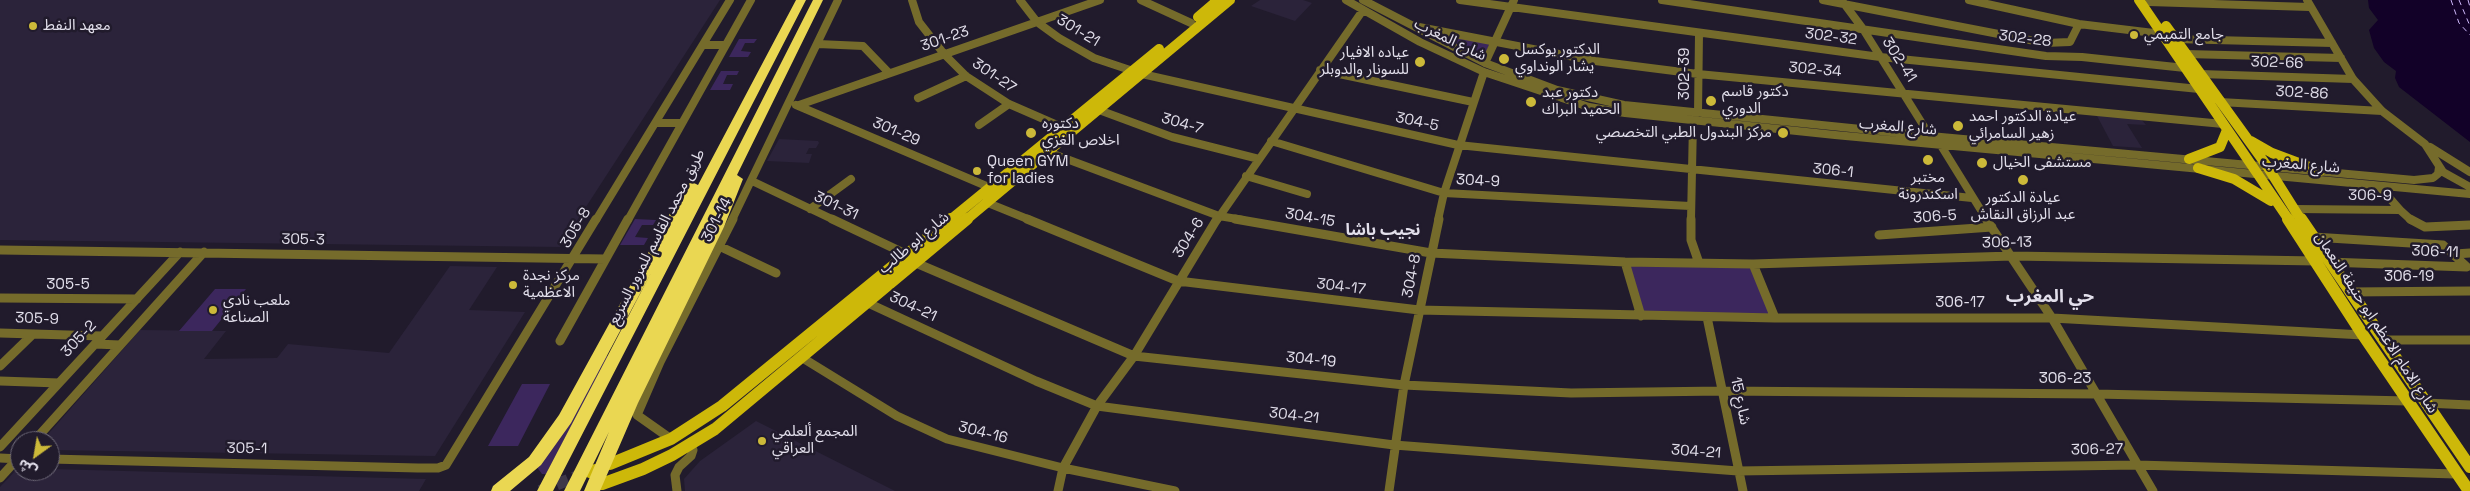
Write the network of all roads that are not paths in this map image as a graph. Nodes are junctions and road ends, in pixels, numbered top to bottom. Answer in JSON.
{"nodes":[{"id":1,"x":730,"y":0,"type":"edge"},
{"id":2,"x":751,"y":0,"type":"edge"},
{"id":3,"x":801,"y":0,"type":"edge"},
{"id":4,"x":818,"y":0,"type":"edge"},
{"id":5,"x":838,"y":0,"type":"edge"},
{"id":6,"x":912,"y":0,"type":"edge"},
{"id":7,"x":1020,"y":0,"type":"edge"},
{"id":8,"x":1100,"y":0,"type":"edge"},
{"id":9,"x":1142,"y":0,"type":"edge"},
{"id":10,"x":1218,"y":0,"type":"edge"},
{"id":11,"x":1230,"y":0,"type":"edge"},
{"id":12,"x":1346,"y":0,"type":"edge"},
{"id":13,"x":1382,"y":0,"type":"edge"},
{"id":14,"x":1460,"y":0,"type":"edge"},
{"id":15,"x":1662,"y":0,"type":"edge"},
{"id":16,"x":1822,"y":0,"type":"edge"},
{"id":17,"x":1969,"y":0,"type":"edge"},
{"id":18,"x":2145,"y":1,"type":"edge"},
{"id":19,"x":1843,"y":2,"type":"edge"},
{"id":20,"x":1512,"y":4,"type":"edge"},
{"id":21,"x":2308,"y":4,"type":"edge"},
{"id":22,"x":1365,"y":5,"type":"edge"},
{"id":23,"x":1037,"y":22,"type":"junction"},
{"id":24,"x":1191,"y":23,"type":"junction"},
{"id":25,"x":2079,"y":24,"type":"junction"},
{"id":26,"x":1408,"y":25,"type":"junction"},
{"id":27,"x":1863,"y":29,"type":"junction"},
{"id":28,"x":1698,"y":34,"type":"junction"},
{"id":29,"x":2162,"y":34,"type":"junction"},
{"id":30,"x":2175,"y":39,"type":"junction"},
{"id":31,"x":1494,"y":42,"type":"junction"},
{"id":32,"x":1442,"y":43,"type":"junction"},
{"id":33,"x":2332,"y":43,"type":"junction"},
{"id":34,"x":818,"y":44,"type":"junction"},
{"id":35,"x":703,"y":45,"type":"junction"},
{"id":36,"x":725,"y":45,"type":"junction"},
{"id":37,"x":1433,"y":48,"type":"junction"},
{"id":38,"x":944,"y":54,"type":"junction"},
{"id":39,"x":2186,"y":54,"type":"junction"},
{"id":40,"x":1880,"y":57,"type":"junction"},
{"id":41,"x":2341,"y":58,"type":"junction"},
{"id":42,"x":1484,"y":67,"type":"junction"},
{"id":43,"x":2185,"y":68,"type":"junction"},
{"id":44,"x":1320,"y":70,"type":"junction"},
{"id":45,"x":1138,"y":72,"type":"junction"},
{"id":46,"x":889,"y":73,"type":"junction"},
{"id":47,"x":1698,"y":74,"type":"junction"},
{"id":48,"x":2200,"y":74,"type":"junction"},
{"id":49,"x":966,"y":76,"type":"junction"},
{"id":50,"x":2353,"y":79,"type":"junction"},
{"id":51,"x":2199,"y":89,"type":"junction"},
{"id":52,"x":1903,"y":92,"type":"junction"},
{"id":53,"x":918,"y":98,"type":"dead end"},
{"id":54,"x":1473,"y":102,"type":"junction"},
{"id":55,"x":2220,"y":102,"type":"junction"},
{"id":56,"x":794,"y":104,"type":"junction"},
{"id":57,"x":1009,"y":104,"type":"junction"},
{"id":58,"x":1099,"y":110,"type":"junction"},
{"id":59,"x":1292,"y":110,"type":"junction"},
{"id":60,"x":2382,"y":112,"type":"junction"},
{"id":61,"x":1698,"y":113,"type":"junction"},
{"id":62,"x":1693,"y":122,"type":"junction"},
{"id":63,"x":656,"y":123,"type":"junction"},
{"id":64,"x":682,"y":123,"type":"junction"},
{"id":65,"x":979,"y":125,"type":"dead end"},
{"id":66,"x":2225,"y":127,"type":"junction"},
{"id":67,"x":1064,"y":128,"type":"junction"},
{"id":68,"x":1930,"y":136,"type":"junction"},
{"id":69,"x":2246,"y":137,"type":"junction"},
{"id":70,"x":727,"y":140,"type":"junction"},
{"id":71,"x":1271,"y":141,"type":"junction"},
{"id":72,"x":1940,"y":144,"type":"junction"},
{"id":73,"x":2425,"y":144,"type":"junction"},
{"id":74,"x":1458,"y":145,"type":"junction"},
{"id":75,"x":1048,"y":152,"type":"junction"},
{"id":76,"x":1259,"y":159,"type":"junction"},
{"id":77,"x":2190,"y":159,"type":"junction"},
{"id":78,"x":2439,"y":167,"type":"junction"},
{"id":79,"x":2198,"y":168,"type":"junction"},
{"id":80,"x":2253,"y":169,"type":"junction"},
{"id":81,"x":1691,"y":171,"type":"junction"},
{"id":82,"x":2270,"y":171,"type":"junction"},
{"id":83,"x":2320,"y":171,"type":"junction"},
{"id":84,"x":2468,"y":171,"type":"edge"},
{"id":85,"x":1246,"y":176,"type":"junction"},
{"id":86,"x":851,"y":179,"type":"dead end"},
{"id":87,"x":752,"y":181,"type":"junction"},
{"id":88,"x":2379,"y":186,"type":"junction"},
{"id":89,"x":2470,"y":187,"type":"edge"},
{"id":90,"x":991,"y":188,"type":"junction"},
{"id":91,"x":1444,"y":193,"type":"junction"},
{"id":92,"x":1307,"y":194,"type":"dead end"},
{"id":93,"x":2470,"y":194,"type":"edge"},
{"id":94,"x":1972,"y":198,"type":"junction"},
{"id":95,"x":988,"y":203,"type":"junction"},
{"id":96,"x":2277,"y":205,"type":"junction"},
{"id":97,"x":1690,"y":206,"type":"junction"},
{"id":98,"x":810,"y":209,"type":"junction"},
{"id":99,"x":2295,"y":209,"type":"junction"},
{"id":100,"x":2400,"y":210,"type":"junction"},
{"id":101,"x":1219,"y":216,"type":"junction"},
{"id":102,"x":2470,"y":225,"type":"edge"},
{"id":103,"x":1992,"y":228,"type":"junction"},
{"id":104,"x":1879,"y":235,"type":"dead end"},
{"id":105,"x":2313,"y":237,"type":"junction"},
{"id":106,"x":719,"y":246,"type":"junction"},
{"id":107,"x":0,"y":250,"type":"edge"},
{"id":108,"x":180,"y":252,"type":"junction"},
{"id":109,"x":204,"y":252,"type":"junction"},
{"id":110,"x":1431,"y":253,"type":"junction"},
{"id":111,"x":2470,"y":253,"type":"edge"},
{"id":112,"x":2455,"y":254,"type":"junction"},
{"id":113,"x":2012,"y":256,"type":"junction"},
{"id":114,"x":574,"y":258,"type":"junction"},
{"id":115,"x":605,"y":259,"type":"junction"},
{"id":116,"x":912,"y":259,"type":"junction"},
{"id":117,"x":2322,"y":261,"type":"junction"},
{"id":118,"x":1625,"y":262,"type":"junction"},
{"id":119,"x":1699,"y":263,"type":"junction"},
{"id":120,"x":1753,"y":264,"type":"junction"},
{"id":121,"x":776,"y":273,"type":"dead end"},
{"id":122,"x":1178,"y":281,"type":"junction"},
{"id":123,"x":2470,"y":291,"type":"edge"},
{"id":124,"x":2349,"y":292,"type":"junction"},
{"id":125,"x":0,"y":298,"type":"edge"},
{"id":126,"x":137,"y":299,"type":"junction"},
{"id":127,"x":868,"y":303,"type":"junction"},
{"id":128,"x":1419,"y":310,"type":"junction"},
{"id":129,"x":1641,"y":316,"type":"junction"},
{"id":130,"x":1707,"y":317,"type":"junction"},
{"id":131,"x":1775,"y":318,"type":"junction"},
{"id":132,"x":2052,"y":318,"type":"junction"},
{"id":133,"x":0,"y":333,"type":"edge"},
{"id":134,"x":33,"y":334,"type":"junction"},
{"id":135,"x":2363,"y":335,"type":"junction"},
{"id":136,"x":102,"y":336,"type":"junction"},
{"id":137,"x":2382,"y":340,"type":"junction"},
{"id":138,"x":2470,"y":340,"type":"edge"},
{"id":139,"x":560,"y":341,"type":"dead end"},
{"id":140,"x":95,"y":344,"type":"junction"},
{"id":141,"x":120,"y":344,"type":"junction"},
{"id":142,"x":1134,"y":356,"type":"junction"},
{"id":143,"x":801,"y":357,"type":"junction"},
{"id":144,"x":0,"y":366,"type":"edge"},
{"id":145,"x":0,"y":381,"type":"edge"},
{"id":146,"x":58,"y":384,"type":"junction"},
{"id":147,"x":1404,"y":384,"type":"junction"},
{"id":148,"x":1722,"y":392,"type":"junction"},
{"id":149,"x":2096,"y":394,"type":"junction"},
{"id":150,"x":2408,"y":401,"type":"junction"},
{"id":151,"x":2425,"y":403,"type":"junction"},
{"id":152,"x":2470,"y":404,"type":"edge"},
{"id":153,"x":1097,"y":406,"type":"junction"},
{"id":154,"x":43,"y":431,"type":"edge"},
{"id":155,"x":671,"y":439,"type":"junction"},
{"id":156,"x":690,"y":444,"type":"junction"},
{"id":157,"x":1394,"y":445,"type":"junction"},
{"id":158,"x":0,"y":447,"type":"edge"},
{"id":159,"x":60,"y":460,"type":"edge"},
{"id":160,"x":610,"y":464,"type":"dead end"},
{"id":161,"x":2137,"y":465,"type":"junction"},
{"id":162,"x":10,"y":467,"type":"edge"},
{"id":163,"x":443,"y":467,"type":"joint"},
{"id":164,"x":2470,"y":467,"type":"edge"},
{"id":165,"x":1063,"y":468,"type":"junction"},
{"id":166,"x":1738,"y":471,"type":"junction"},
{"id":167,"x":2456,"y":474,"type":"junction"},
{"id":168,"x":0,"y":478,"type":"edge"},
{"id":169,"x":587,"y":489,"type":"edge"},
{"id":170,"x":499,"y":491,"type":"edge"},
{"id":171,"x":545,"y":491,"type":"edge"},
{"id":172,"x":677,"y":491,"type":"edge"},
{"id":173,"x":1058,"y":491,"type":"edge"},
{"id":174,"x":1175,"y":491,"type":"edge"},
{"id":175,"x":1389,"y":491,"type":"edge"},
{"id":176,"x":1743,"y":491,"type":"edge"},
{"id":177,"x":2153,"y":491,"type":"edge"},
{"id":178,"x":2469,"y":491,"type":"edge"}],
"edges":[{"from":1,"to":35,"type":"street","name":"305-8"},
{"from":2,"to":36,"type":"street"},
{"from":3,"to":70,"type":"highway","name":"طريق محمد القاسم للمرور السريع"},
{"from":4,"to":169,"type":"highway"},
{"from":5,"to":34,"type":"street","name":"301-14"},
{"from":6,"to":38,"type":"street","name":"301-27"},
{"from":7,"to":23,"type":"street","name":"301-21"},
{"from":8,"to":23,"type":"street","name":"301-23"},
{"from":9,"to":24,"type":"street"},
{"from":10,"to":24,"type":"main road","name":"شارع ابو طالب"},
{"from":11,"to":45,"type":"main road","name":"شارع ابو طالب"},
{"from":12,"to":22,"type":"street","name":"شارع المغرب"},
{"from":13,"to":22,"type":"street"},
{"from":14,"to":20,"type":"street","name":"302-32"},
{"from":15,"to":27,"type":"street","name":"302-28"},
{"from":16,"to":19,"type":"street"},
{"from":17,"to":25,"type":"street"},
{"from":18,"to":21,"type":"street"},
{"from":18,"to":29,"type":"main road","name":"شارع الامام الاعظم ابو حنيفة النعمان"},
{"from":18,"to":30,"type":"main road","name":"شارع الامام الاعظم ابو حنيفة النعمان"},
{"from":19,"to":25,"type":"street"},
{"from":19,"to":27,"type":"street","name":"302-41"},
{"from":20,"to":28,"type":"street","name":"302-32"},
{"from":20,"to":31,"type":"street","name":"304-8"},
{"from":21,"to":33,"type":"street"},
{"from":22,"to":26,"type":"street","name":"شارع المغرب"},
{"from":22,"to":37,"type":"street","name":"شارع المغرب"},
{"from":22,"to":44,"type":"street","name":"304-6"},
{"from":23,"to":38,"type":"street","name":"301-23"},
{"from":23,"to":45,"type":"street","name":"301-21"},
{"from":24,"to":45,"type":"main road","name":"شارع ابو طالب"},
{"from":25,"to":29,"type":"street"},
{"from":26,"to":31,"type":"street","name":"302-34"},
{"from":26,"to":32,"type":"street","name":"شارع المغرب"},
{"from":27,"to":40,"type":"street","name":"302-41"},
{"from":27,"to":43,"type":"street","name":"302-28"},
{"from":28,"to":40,"type":"street","name":"302-32"},
{"from":28,"to":47,"type":"street","name":"302-39"},
{"from":29,"to":43,"type":"main road","name":"شارع الامام الاعظم ابو حنيفة النعمان"},
{"from":30,"to":33,"type":"street"},
{"from":30,"to":39,"type":"main road","name":"شارع الامام الاعظم ابو حنيفة النعمان"},
{"from":31,"to":42,"type":"street","name":"304-8"},
{"from":31,"to":47,"type":"street","name":"302-34"},
{"from":32,"to":37,"type":"street"},
{"from":32,"to":42,"type":"street","name":"شارع المغرب"},
{"from":33,"to":41,"type":"street"},
{"from":34,"to":46,"type":"street"},
{"from":34,"to":56,"type":"street","name":"301-14"},
{"from":35,"to":36,"type":"street"},
{"from":35,"to":63,"type":"street","name":"305-8"},
{"from":36,"to":64,"type":"street"},
{"from":37,"to":42,"type":"street","name":"شارع المغرب"},
{"from":38,"to":46,"type":"street","name":"301-23"},
{"from":38,"to":49,"type":"street","name":"301-27"},
{"from":39,"to":41,"type":"street"},
{"from":39,"to":48,"type":"main road","name":"شارع الامام الاعظم ابو حنيفة النعمان"},
{"from":40,"to":51,"type":"street","name":"302-32"},
{"from":40,"to":52,"type":"street","name":"302-41"},
{"from":41,"to":50,"type":"street"},
{"from":42,"to":54,"type":"street","name":"304-8"},
{"from":42,"to":61,"type":"street","name":"شارع المغرب"},
{"from":42,"to":62,"type":"street","name":"شارع المغرب"},
{"from":43,"to":51,"type":"main road","name":"شارع الامام الاعظم ابو حنيفة النعمان"},
{"from":44,"to":54,"type":"street"},
{"from":44,"to":59,"type":"street","name":"304-6"},
{"from":45,"to":58,"type":"main road","name":"شارع ابو طالب"},
{"from":45,"to":59,"type":"street","name":"304-5"},
{"from":45,"to":67,"type":"main road","name":"شارع ابو طالب"},
{"from":46,"to":56,"type":"street","name":"301-23"},
{"from":47,"to":52,"type":"street","name":"302-34"},
{"from":47,"to":61,"type":"street","name":"302-39"},
{"from":48,"to":50,"type":"street","name":"302-66"},
{"from":48,"to":55,"type":"main road","name":"شارع الامام الاعظم ابو حنيفة النعمان"},
{"from":49,"to":53,"type":"street"},
{"from":49,"to":57,"type":"street","name":"301-27"},
{"from":50,"to":60,"type":"street"},
{"from":51,"to":66,"type":"main road","name":"شارع الامام الاعظم ابو حنيفة النعمان"},
{"from":52,"to":66,"type":"street","name":"302-34"},
{"from":52,"to":68,"type":"street","name":"302-41"},
{"from":54,"to":74,"type":"street","name":"304-8"},
{"from":55,"to":60,"type":"street","name":"302-86"},
{"from":55,"to":69,"type":"main road","name":"شارع الامام الاعظم ابو حنيفة النعمان"},
{"from":56,"to":87,"type":"street","name":"301-14"},
{"from":56,"to":90,"type":"street","name":"301-29"},
{"from":57,"to":65,"type":"street"},
{"from":57,"to":67,"type":"street","name":"301-27"},
{"from":58,"to":75,"type":"main road","name":"شارع ابو طالب"},
{"from":58,"to":76,"type":"street","name":"304-7"},
{"from":59,"to":71,"type":"street","name":"304-6"},
{"from":59,"to":74,"type":"street","name":"304-5"},
{"from":60,"to":73,"type":"street"},
{"from":61,"to":68,"type":"street","name":"شارع المغرب"},
{"from":62,"to":72,"type":"street","name":"شارع المغرب"},
{"from":62,"to":81,"type":"street"},
{"from":63,"to":64,"type":"street"},
{"from":63,"to":114,"type":"street","name":"305-8"},
{"from":64,"to":115,"type":"street"},
{"from":66,"to":77,"type":"main road"},
{"from":66,"to":80,"type":"main road","name":"شارع الامام الاعظم ابو حنيفة النعمان"},
{"from":67,"to":90,"type":"main road","name":"شارع ابو طالب"},
{"from":68,"to":77,"type":"street","name":"شارع المغرب"},
{"from":69,"to":82,"type":"main road","name":"شارع الامام الاعظم ابو حنيفة النعمان"},
{"from":69,"to":83,"type":"main road"},
{"from":70,"to":170,"type":"highway"},
{"from":70,"to":171,"type":"highway","name":"طريق محمد القاسم للمرور السريع"},
{"from":71,"to":76,"type":"street","name":"304-6"},
{"from":71,"to":91,"type":"street","name":"304-9"},
{"from":72,"to":79,"type":"street","name":"شارع المغرب"},
{"from":72,"to":94,"type":"street"},
{"from":73,"to":78,"type":"street"},
{"from":73,"to":84,"type":"street"},
{"from":74,"to":81,"type":"street","name":"304-5"},
{"from":74,"to":91,"type":"street","name":"304-8"},
{"from":75,"to":95,"type":"main road","name":"شارع ابو طالب"},
{"from":75,"to":101,"type":"street","name":"304-15"},
{"from":76,"to":85,"type":"street","name":"304-6"},
{"from":77,"to":80,"type":"street","name":"شارع المغرب"},
{"from":78,"to":83,"type":"street","name":"شارع المغرب"},
{"from":78,"to":84,"type":"street"},
{"from":78,"to":89,"type":"street"},
{"from":79,"to":80,"type":"street","name":"شارع المغرب"},
{"from":79,"to":96,"type":"main road"},
{"from":80,"to":82,"type":"street","name":"شارع المغرب"},
{"from":80,"to":82,"type":"street","name":"شارع المغرب"},
{"from":80,"to":96,"type":"main road","name":"شارع الامام الاعظم ابو حنيفة النعمان"},
{"from":81,"to":94,"type":"street","name":"306-1"},
{"from":81,"to":97,"type":"street"},
{"from":82,"to":83,"type":"street","name":"شارع المغرب"},
{"from":82,"to":88,"type":"street","name":"شارع المغرب"},
{"from":82,"to":99,"type":"main road","name":"شارع الامام الاعظم ابو حنيفة النعمان"},
{"from":85,"to":92,"type":"street"},
{"from":85,"to":101,"type":"street","name":"304-6"},
{"from":86,"to":98,"type":"street"},
{"from":87,"to":98,"type":"street","name":"301-31"},
{"from":87,"to":106,"type":"street","name":"301-14"},
{"from":88,"to":93,"type":"street","name":"شارع المغرب"},
{"from":88,"to":100,"type":"street"},
{"from":90,"to":116,"type":"main road","name":"شارع ابو طالب"},
{"from":91,"to":97,"type":"street","name":"304-9"},
{"from":91,"to":110,"type":"street","name":"304-8"},
{"from":94,"to":103,"type":"street"},
{"from":95,"to":116,"type":"main road","name":"شارع ابو طالب"},
{"from":95,"to":122,"type":"street","name":"304-17"},
{"from":96,"to":117,"type":"main road","name":"شارع الامام الاعظم ابو حنيفة النعمان"},
{"from":97,"to":119,"type":"street"},
{"from":98,"to":116,"type":"street","name":"301-31"},
{"from":99,"to":100,"type":"street","name":"306-9"},
{"from":99,"to":105,"type":"main road","name":"شارع الامام الاعظم ابو حنيفة النعمان"},
{"from":100,"to":102,"type":"street","name":"306-9"},
{"from":101,"to":110,"type":"street","name":"304-15"},
{"from":101,"to":122,"type":"street","name":"304-6"},
{"from":103,"to":104,"type":"street","name":"306-5"},
{"from":103,"to":113,"type":"street"},
{"from":105,"to":112,"type":"street","name":"306-11"},
{"from":105,"to":117,"type":"main road","name":"شارع الامام الاعظم ابو حنيفة النعمان"},
{"from":106,"to":121,"type":"street"},
{"from":106,"to":155,"type":"street","name":"301-14"},
{"from":107,"to":108,"type":"street","name":"305-3"},
{"from":108,"to":109,"type":"street","name":"305-3"},
{"from":108,"to":126,"type":"street","name":"305-2"},
{"from":109,"to":114,"type":"street","name":"305-3"},
{"from":109,"to":141,"type":"street"},
{"from":110,"to":118,"type":"street","name":"304-15"},
{"from":110,"to":128,"type":"street","name":"304-8"},
{"from":111,"to":112,"type":"street"},
{"from":112,"to":117,"type":"street","name":"306-11"},
{"from":113,"to":117,"type":"street","name":"306-13"},
{"from":113,"to":120,"type":"street","name":"306-13"},
{"from":113,"to":132,"type":"street"},
{"from":114,"to":115,"type":"street","name":"305-3"},
{"from":114,"to":163,"type":"street","name":"305-8"},
{"from":115,"to":139,"type":"street"},
{"from":116,"to":127,"type":"main road","name":"شارع ابو طالب"},
{"from":116,"to":142,"type":"street","name":"304-19"},
{"from":116,"to":155,"type":"main road","name":"شارع ابو طالب"},
{"from":117,"to":124,"type":"main road","name":"شارع الامام الاعظم ابو حنيفة النعمان"},
{"from":117,"to":135,"type":"main road","name":"شارع الامام الاعظم ابو حنيفة النعمان"},
{"from":118,"to":119,"type":"street","name":"304-15"},
{"from":118,"to":129,"type":"street"},
{"from":119,"to":120,"type":"street","name":"306-13"},
{"from":120,"to":131,"type":"street"},
{"from":122,"to":128,"type":"street","name":"304-17"},
{"from":122,"to":142,"type":"street","name":"304-6"},
{"from":123,"to":124,"type":"street","name":"306-19"},
{"from":124,"to":137,"type":"main road","name":"شارع الامام الاعظم ابو حنيفة النعمان"},
{"from":125,"to":126,"type":"street","name":"305-5"},
{"from":126,"to":136,"type":"street","name":"305-2"},
{"from":127,"to":143,"type":"main road","name":"شارع ابو طالب"},
{"from":127,"to":153,"type":"street","name":"304-21"},
{"from":128,"to":129,"type":"street","name":"304-17"},
{"from":128,"to":147,"type":"street","name":"304-8"},
{"from":129,"to":130,"type":"street","name":"304-17"},
{"from":130,"to":131,"type":"street","name":"306-17"},
{"from":130,"to":148,"type":"street","name":"شارع 15"},
{"from":131,"to":132,"type":"street","name":"306-17"},
{"from":132,"to":135,"type":"street","name":"306-17"},
{"from":132,"to":149,"type":"street"},
{"from":133,"to":134,"type":"street","name":"305-9"},
{"from":134,"to":136,"type":"street","name":"305-9"},
{"from":134,"to":144,"type":"street"},
{"from":135,"to":150,"type":"main road","name":"شارع الامام الاعظم ابو حنيفة النعمان"},
{"from":136,"to":140,"type":"street","name":"305-2"},
{"from":137,"to":138,"type":"street"},
{"from":137,"to":151,"type":"main road","name":"شارع الامام الاعظم ابو حنيفة النعمان"},
{"from":140,"to":141,"type":"street"},
{"from":140,"to":146,"type":"street","name":"305-2"},
{"from":141,"to":154,"type":"street"},
{"from":142,"to":147,"type":"street","name":"304-19"},
{"from":142,"to":153,"type":"street","name":"304-6"},
{"from":143,"to":156,"type":"main road","name":"شارع ابو طالب"},
{"from":143,"to":165,"type":"street","name":"304-16"},
{"from":145,"to":146,"type":"street"},
{"from":146,"to":158,"type":"street","name":"305-2"},
{"from":147,"to":148,"type":"street","name":"304-19"},
{"from":147,"to":157,"type":"street","name":"304-8"},
{"from":148,"to":149,"type":"street","name":"306-23"},
{"from":148,"to":166,"type":"street","name":"شارع 15"},
{"from":149,"to":150,"type":"street","name":"306-23"},
{"from":149,"to":161,"type":"street"},
{"from":150,"to":167,"type":"main road","name":"شارع الامام الاعظم ابو حنيفة النعمان"},
{"from":151,"to":152,"type":"street"},
{"from":151,"to":164,"type":"main road","name":"شارع الامام الاعظم ابو حنيفة النعمان"},
{"from":153,"to":157,"type":"street","name":"304-21"},
{"from":153,"to":165,"type":"street","name":"304-6"},
{"from":155,"to":160,"type":"main road","name":"شارع ابو طالب"},
{"from":156,"to":169,"type":"main road","name":"شارع ابو طالب"},
{"from":156,"to":172,"type":"street"},
{"from":157,"to":166,"type":"street","name":"304-21"},
{"from":157,"to":175,"type":"street","name":"304-8"},
{"from":159,"to":163,"type":"street","name":"305-1"},
{"from":161,"to":166,"type":"street","name":"306-27"},
{"from":161,"to":167,"type":"street","name":"306-27"},
{"from":161,"to":177,"type":"street"},
{"from":162,"to":168,"type":"street"},
{"from":165,"to":173,"type":"street","name":"304-6"},
{"from":165,"to":174,"type":"street","name":"304-16"},
{"from":166,"to":176,"type":"street","name":"شارع 15"},
{"from":167,"to":178,"type":"main road","name":"شارع الامام الاعظم ابو حنيفة النعمان"}]}
